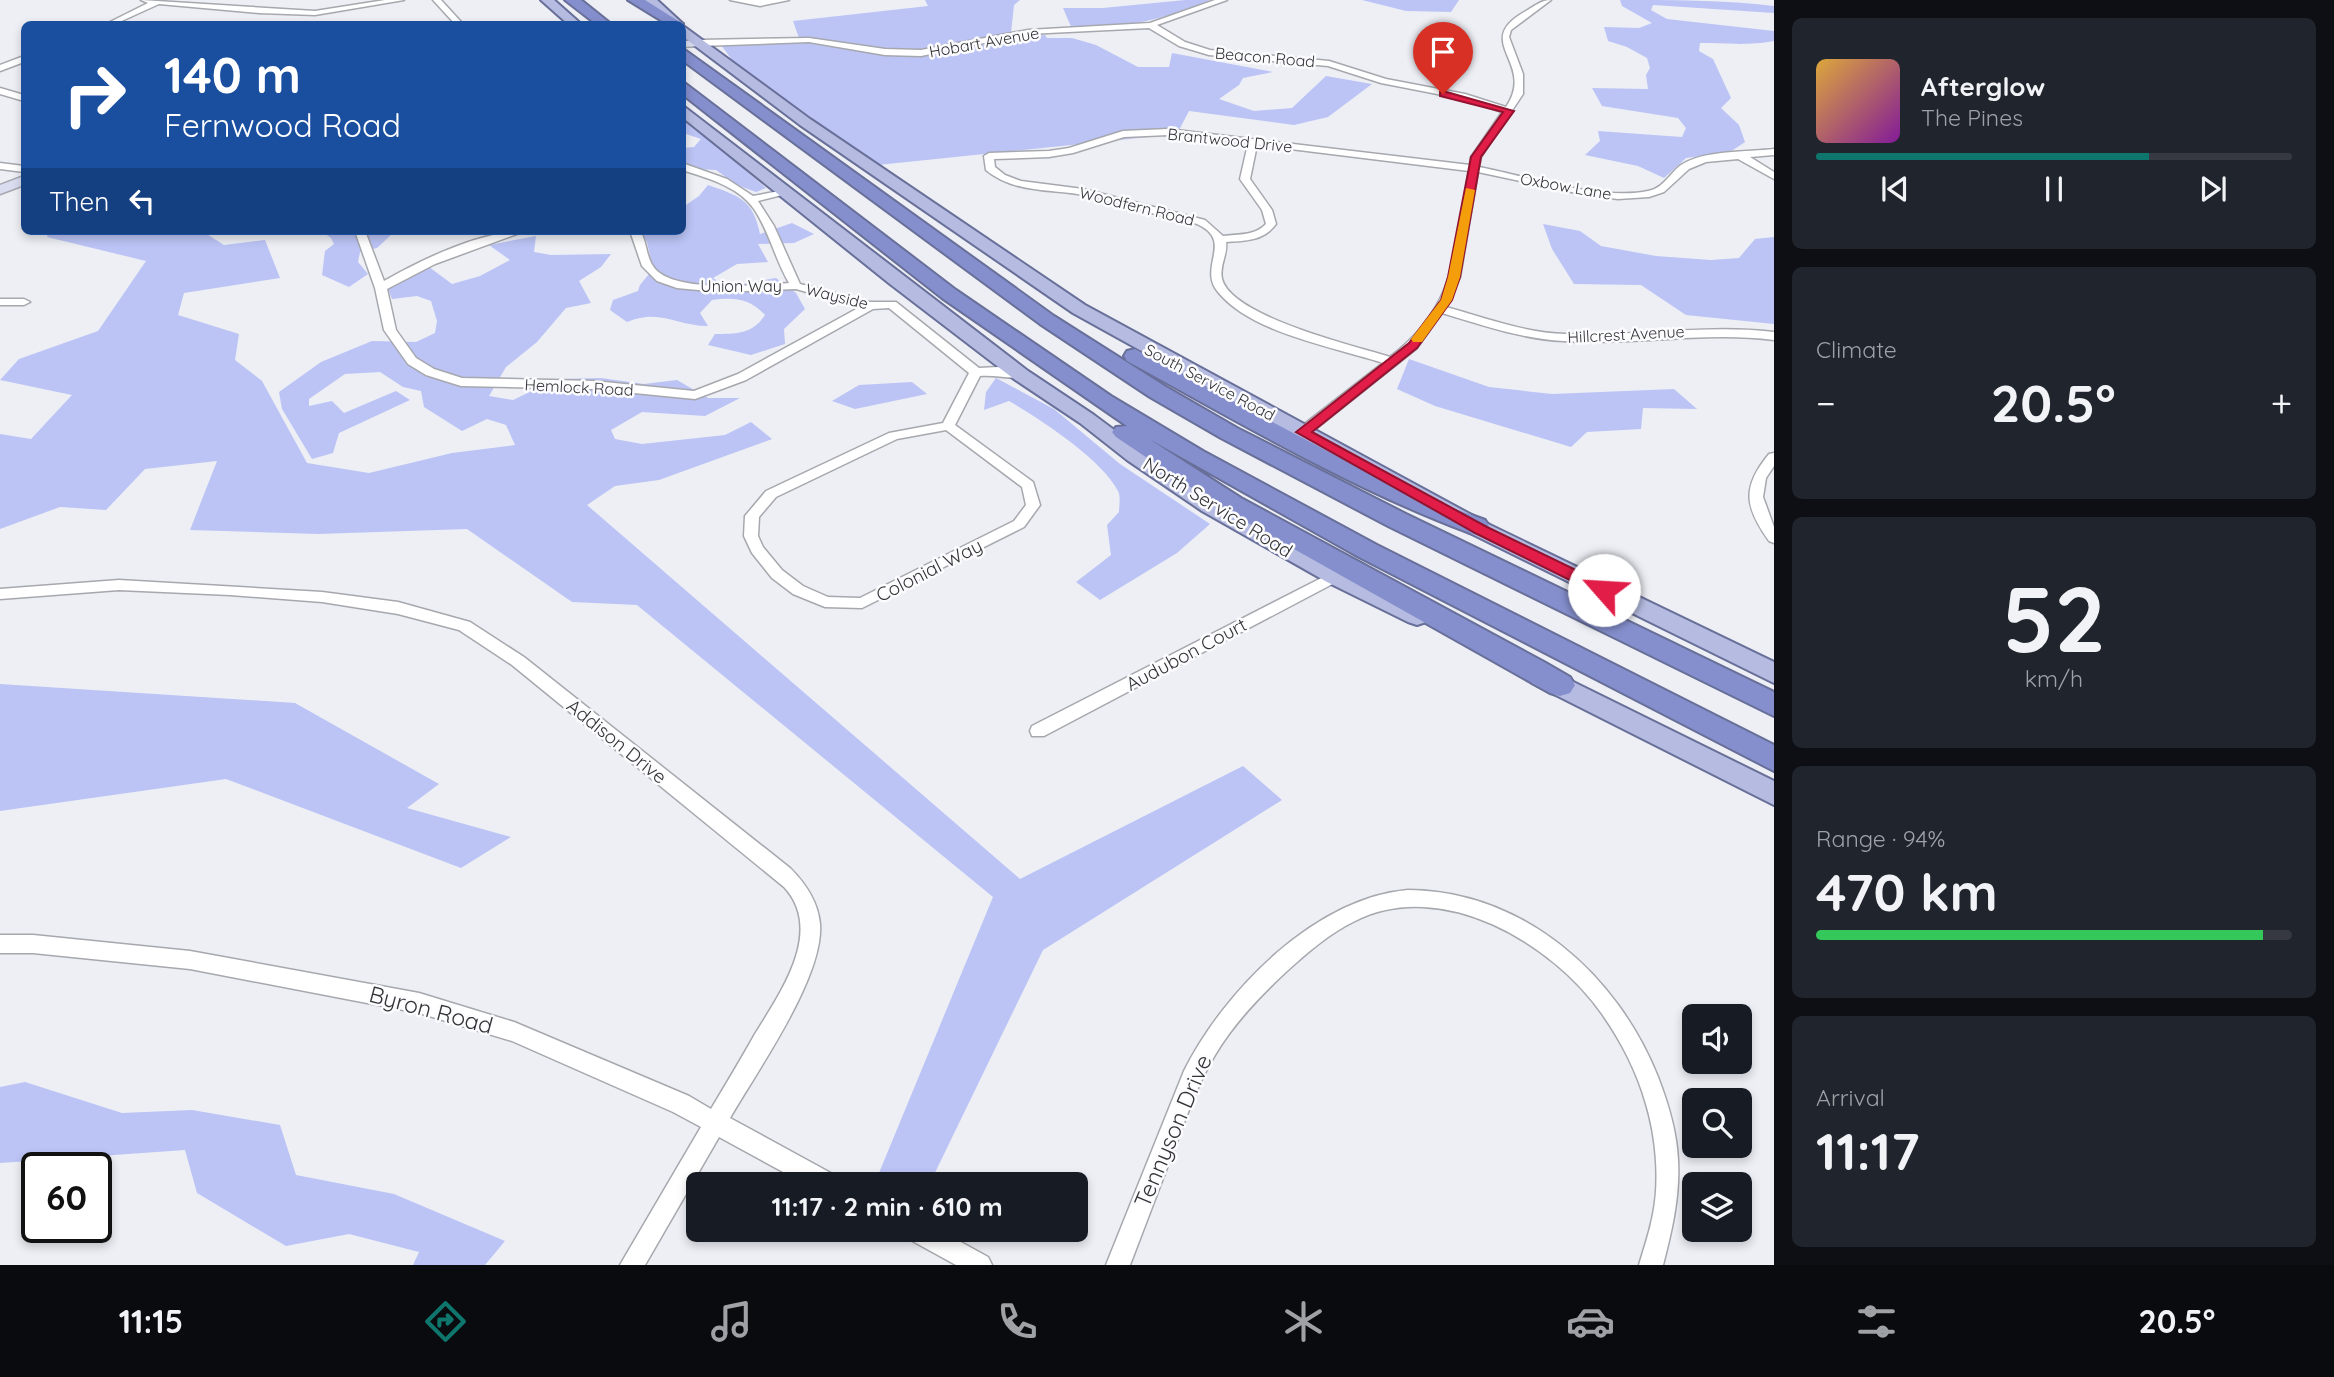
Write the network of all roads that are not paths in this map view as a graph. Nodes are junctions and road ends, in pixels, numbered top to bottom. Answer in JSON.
{"nodes":[{"id":1,"x":145,"y":0,"type":"edge"},
{"id":2,"x":400,"y":0,"type":"edge"},
{"id":3,"x":436,"y":0,"type":"edge"},
{"id":4,"x":547,"y":0,"type":"edge"},
{"id":5,"x":572,"y":0,"type":"edge"},
{"id":6,"x":650,"y":0,"type":"edge"},
{"id":7,"x":734,"y":0,"type":"edge"},
{"id":8,"x":785,"y":0,"type":"edge"},
{"id":9,"x":1223,"y":0,"type":"edge"},
{"id":10,"x":1547,"y":0,"type":"edge"},
{"id":11,"x":159,"y":1,"type":"edge"},
{"id":12,"x":629,"y":4,"type":"edge"},
{"id":13,"x":116,"y":21,"type":"edge"},
{"id":14,"x":455,"y":21,"type":"edge"},
{"id":15,"x":572,"y":21,"type":"edge"},
{"id":16,"x":600,"y":21,"type":"edge"},
{"id":17,"x":643,"y":21,"type":"edge"},
{"id":18,"x":670,"y":21,"type":"edge"},
{"id":19,"x":674,"y":21,"type":"edge"},
{"id":20,"x":1151,"y":24,"type":"junction"},
{"id":21,"x":688,"y":45,"type":"edge"},
{"id":22,"x":21,"y":60,"type":"edge"},
{"id":23,"x":0,"y":68,"type":"edge"},
{"id":24,"x":686,"y":89,"type":"edge"},
{"id":25,"x":0,"y":91,"type":"edge"},
{"id":26,"x":1496,"y":95,"type":"dead end"},
{"id":27,"x":21,"y":97,"type":"edge"},
{"id":28,"x":1465,"y":97,"type":"junction"},
{"id":29,"x":1509,"y":111,"type":"junction"},
{"id":30,"x":686,"y":112,"type":"edge"},
{"id":31,"x":1253,"y":142,"type":"junction"},
{"id":32,"x":1774,"y":152,"type":"edge"},
{"id":33,"x":1737,"y":154,"type":"junction"},
{"id":34,"x":989,"y":156,"type":"joint"},
{"id":35,"x":0,"y":166,"type":"edge"},
{"id":36,"x":686,"y":167,"type":"edge"},
{"id":37,"x":1474,"y":168,"type":"junction"},
{"id":38,"x":21,"y":169,"type":"edge"},
{"id":39,"x":1774,"y":176,"type":"edge"},
{"id":40,"x":21,"y":181,"type":"edge"},
{"id":41,"x":0,"y":190,"type":"edge"},
{"id":42,"x":786,"y":191,"type":"junction"},
{"id":43,"x":752,"y":199,"type":"junction"},
{"id":44,"x":361,"y":235,"type":"edge"},
{"id":45,"x":508,"y":235,"type":"edge"},
{"id":46,"x":637,"y":235,"type":"edge"},
{"id":47,"x":1222,"y":239,"type":"junction"},
{"id":48,"x":939,"y":242,"type":"junction"},
{"id":49,"x":896,"y":280,"type":"junction"},
{"id":50,"x":796,"y":286,"type":"junction"},
{"id":51,"x":381,"y":288,"type":"junction"},
{"id":52,"x":0,"y":302,"type":"edge"},
{"id":53,"x":24,"y":302,"type":"dead end"},
{"id":54,"x":892,"y":304,"type":"junction"},
{"id":55,"x":870,"y":306,"type":"junction"},
{"id":56,"x":1439,"y":309,"type":"junction"},
{"id":57,"x":1771,"y":337,"type":"edge"},
{"id":58,"x":1391,"y":361,"type":"junction"},
{"id":59,"x":1029,"y":366,"type":"junction"},
{"id":60,"x":976,"y":372,"type":"junction"},
{"id":61,"x":948,"y":426,"type":"junction"},
{"id":62,"x":1303,"y":432,"type":"junction"},
{"id":63,"x":1774,"y":457,"type":"edge"},
{"id":64,"x":1476,"y":526,"type":"junction"},
{"id":65,"x":1774,"y":538,"type":"edge"},
{"id":66,"x":1335,"y":576,"type":"junction"},
{"id":67,"x":0,"y":594,"type":"edge"},
{"id":68,"x":1774,"y":673,"type":"edge"},
{"id":69,"x":1560,"y":685,"type":"junction"},
{"id":70,"x":1774,"y":705,"type":"edge"},
{"id":71,"x":1038,"y":731,"type":"dead end"},
{"id":72,"x":1774,"y":759,"type":"edge"},
{"id":73,"x":1774,"y":794,"type":"edge"},
{"id":74,"x":0,"y":944,"type":"edge"},
{"id":75,"x":716,"y":1123,"type":"junction"},
{"id":76,"x":806,"y":1172,"type":"edge"},
{"id":77,"x":937,"y":1242,"type":"edge"},
{"id":78,"x":632,"y":1265,"type":"edge"},
{"id":79,"x":980,"y":1265,"type":"edge"},
{"id":80,"x":1118,"y":1265,"type":"edge"},
{"id":81,"x":1651,"y":1265,"type":"edge"}],
"edges":[{"from":1,"to":11,"type":"street"},
{"from":2,"to":11,"type":"street"},
{"from":3,"to":14,"type":"street"},
{"from":4,"to":15,"type":"main road"},
{"from":5,"to":16,"type":"highway"},
{"from":6,"to":19,"type":"main road"},
{"from":7,"to":8,"type":"street"},
{"from":9,"to":20,"type":"street","name":"Hobart Avenue"},
{"from":10,"to":29,"type":"street"},
{"from":11,"to":13,"type":"street"},
{"from":12,"to":17,"type":"highway"},
{"from":12,"to":18,"type":"highway"},
{"from":20,"to":21,"type":"street","name":"Hobart Avenue"},
{"from":20,"to":28,"type":"street","name":"Beacon Road"},
{"from":21,"to":48,"type":"highway"},
{"from":21,"to":62,"type":"main road","name":"South Service Road"},
{"from":22,"to":23,"type":"street"},
{"from":24,"to":59,"type":"highway"},
{"from":25,"to":27,"type":"street"},
{"from":26,"to":28,"type":"street","name":"Beacon Road"},
{"from":28,"to":29,"type":"street","name":"Beacon Road"},
{"from":29,"to":37,"type":"street"},
{"from":30,"to":42,"type":"main road","name":"North Service Road"},
{"from":31,"to":34,"type":"street","name":"Brantwood Drive"},
{"from":31,"to":37,"type":"street","name":"Brantwood Drive"},
{"from":31,"to":47,"type":"street"},
{"from":32,"to":33,"type":"street","name":"Oxbow Lane"},
{"from":33,"to":37,"type":"street","name":"Oxbow Lane"},
{"from":33,"to":39,"type":"street"},
{"from":34,"to":47,"type":"street","name":"Woodfern Road"},
{"from":35,"to":38,"type":"street"},
{"from":36,"to":43,"type":"street"},
{"from":37,"to":56,"type":"street"},
{"from":40,"to":41,"type":"street"},
{"from":42,"to":43,"type":"street"},
{"from":42,"to":49,"type":"main road","name":"North Service Road"},
{"from":43,"to":50,"type":"street","name":"Wayside"},
{"from":44,"to":51,"type":"street","name":"Hemlock Road"},
{"from":45,"to":51,"type":"street"},
{"from":46,"to":50,"type":"street","name":"Union Way"},
{"from":47,"to":58,"type":"street"},
{"from":48,"to":64,"type":"highway"},
{"from":48,"to":70,"type":"highway"},
{"from":49,"to":54,"type":"main road"},
{"from":49,"to":59,"type":"main road","name":"North Service Road"},
{"from":50,"to":55,"type":"street","name":"Wayside"},
{"from":51,"to":55,"type":"street","name":"Hemlock Road"},
{"from":52,"to":53,"type":"street"},
{"from":54,"to":55,"type":"street","name":"Wayside"},
{"from":54,"to":60,"type":"street"},
{"from":56,"to":57,"type":"street","name":"Hillcrest Avenue"},
{"from":56,"to":58,"type":"street"},
{"from":58,"to":62,"type":"street"},
{"from":59,"to":60,"type":"street"},
{"from":59,"to":66,"type":"main road","name":"North Service Road"},
{"from":59,"to":69,"type":"highway"},
{"from":59,"to":72,"type":"highway"},
{"from":60,"to":61,"type":"street"},
{"from":61,"to":61,"type":"street","name":"Colonial Way"},
{"from":62,"to":64,"type":"main road","name":"South Service Road"},
{"from":63,"to":65,"type":"street"},
{"from":64,"to":68,"type":"main road","name":"South Service Road"},
{"from":66,"to":69,"type":"main road","name":"North Service Road"},
{"from":66,"to":71,"type":"street","name":"Audubon Court"},
{"from":67,"to":75,"type":"street","name":"Addison Drive"},
{"from":69,"to":73,"type":"main road","name":"North Service Road"},
{"from":74,"to":75,"type":"street","name":"Byron Road"},
{"from":75,"to":76,"type":"street","name":"Byron Road"},
{"from":75,"to":78,"type":"street","name":"Addison Drive"},
{"from":77,"to":79,"type":"street"},
{"from":80,"to":81,"type":"street","name":"Tennyson Drive"}]}
